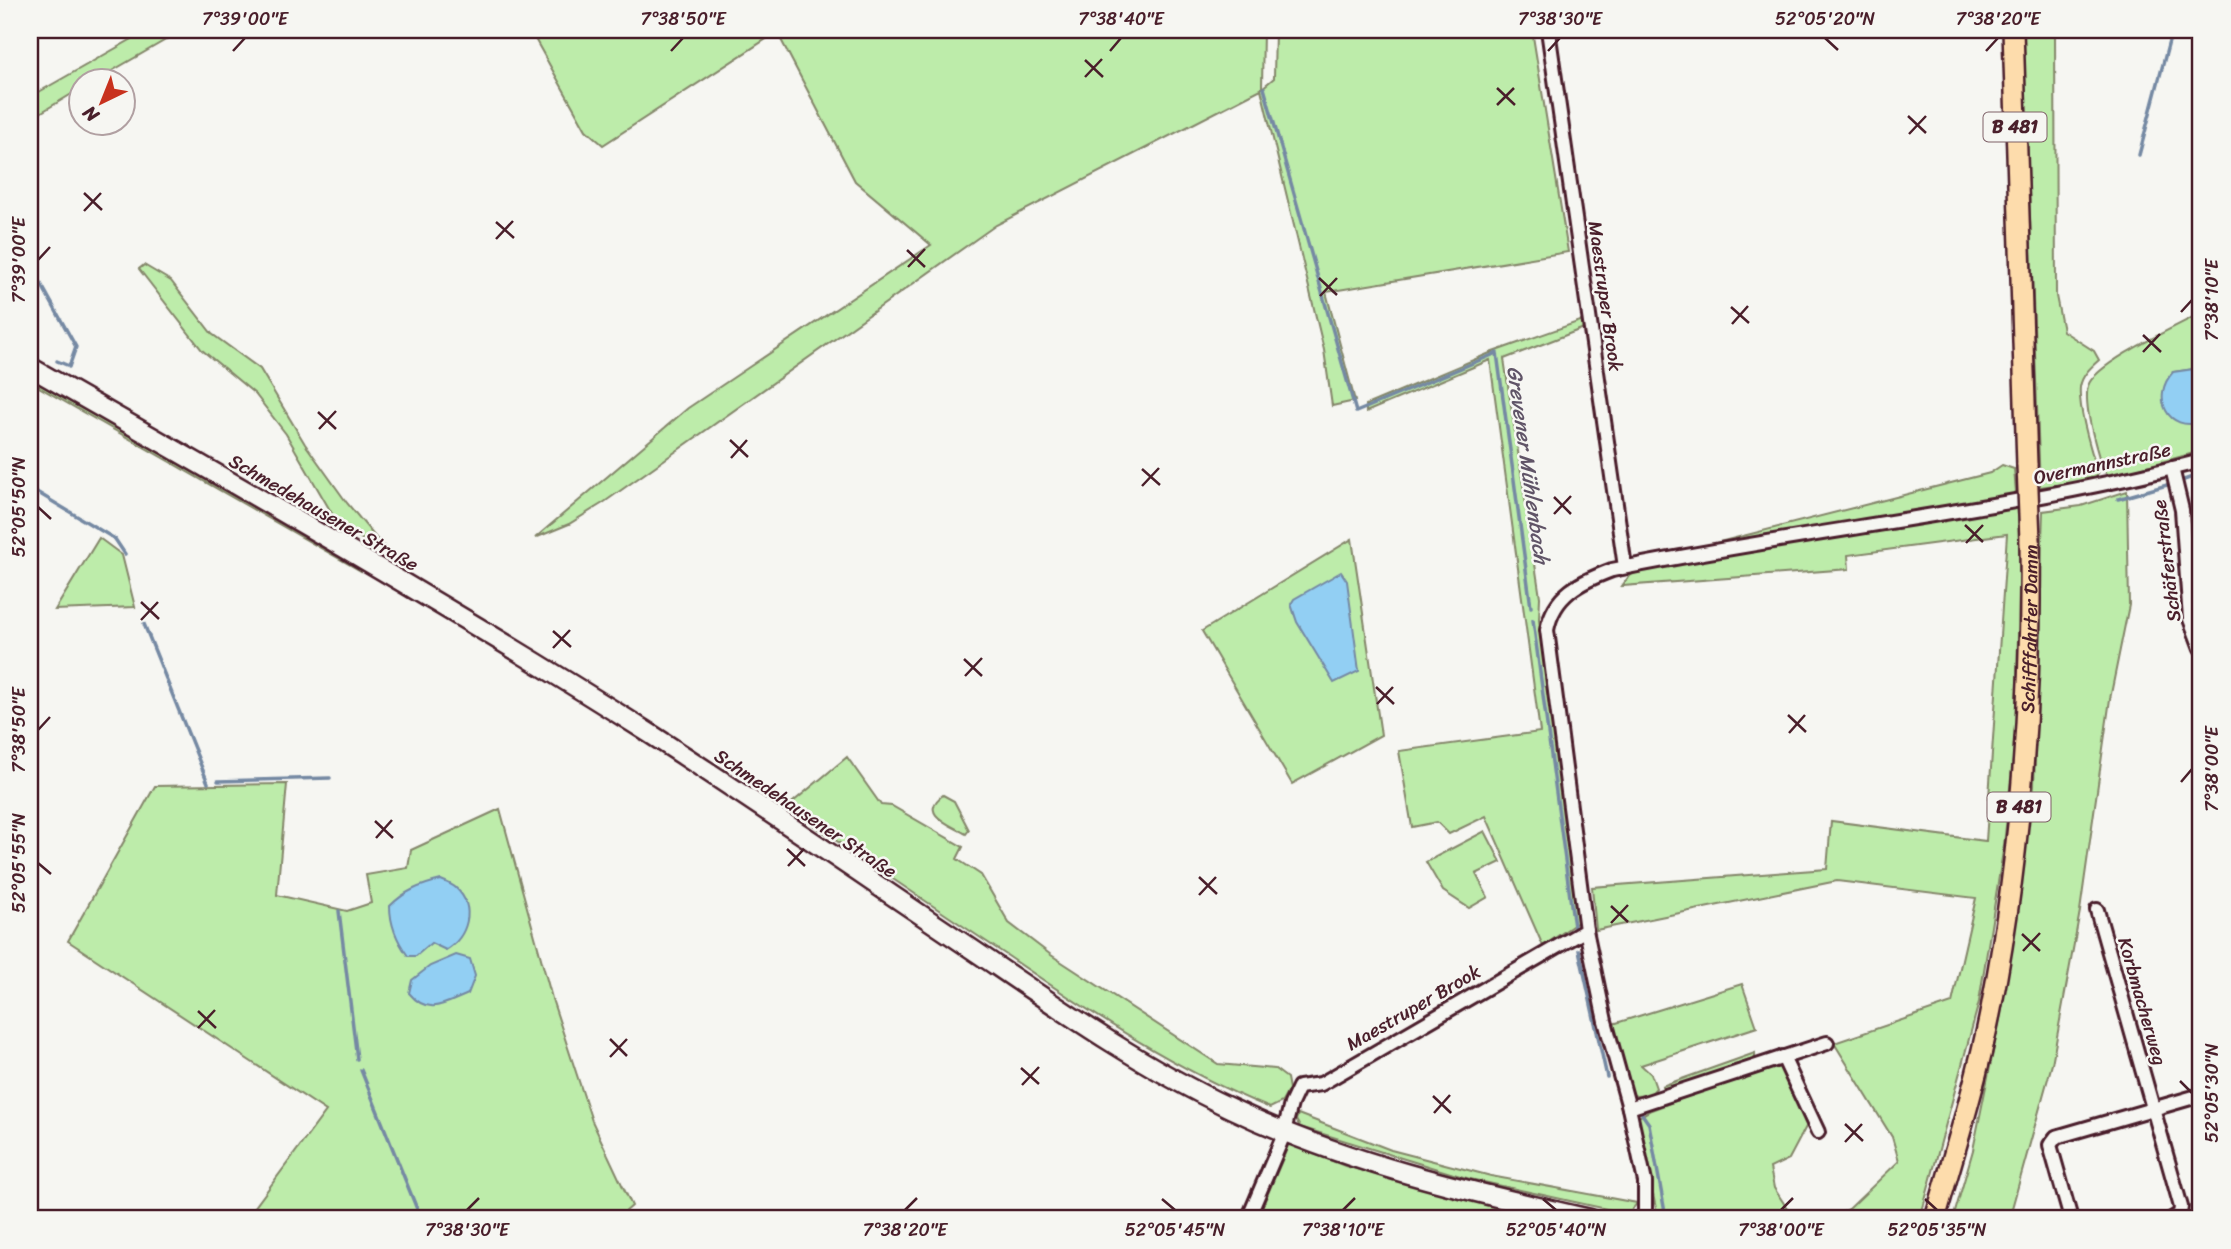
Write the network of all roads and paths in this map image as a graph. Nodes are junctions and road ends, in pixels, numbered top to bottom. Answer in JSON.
{"nodes":[{"id":1,"x":1548,"y":30,"type":"edge"},
{"id":2,"x":2013,"y":30,"type":"edge"},
{"id":3,"x":30,"y":367,"type":"edge"},
{"id":4,"x":2201,"y":461,"type":"edge"},
{"id":5,"x":2172,"y":468,"type":"junction"},
{"id":6,"x":1625,"y":567,"type":"junction"},
{"id":7,"x":2201,"y":648,"type":"edge"},
{"id":8,"x":2097,"y":910,"type":"dead end"},
{"id":9,"x":1586,"y":930,"type":"junction"},
{"id":10,"x":1827,"y":1043,"type":"dead end"},
{"id":11,"x":1783,"y":1057,"type":"junction"},
{"id":12,"x":2201,"y":1096,"type":"edge"},
{"id":13,"x":1629,"y":1108,"type":"junction"},
{"id":14,"x":2154,"y":1109,"type":"junction"},
{"id":15,"x":1284,"y":1132,"type":"junction"},
{"id":16,"x":1818,"y":1132,"type":"dead end"},
{"id":17,"x":1248,"y":1219,"type":"edge"},
{"id":18,"x":1590,"y":1219,"type":"edge"},
{"id":19,"x":1645,"y":1219,"type":"edge"},
{"id":20,"x":1935,"y":1219,"type":"edge"},
{"id":21,"x":2070,"y":1219,"type":"edge"},
{"id":22,"x":2172,"y":1219,"type":"edge"}],
"edges":[{"from":1,"to":6,"type":"street","name":"Maestruper Brook"},
{"from":2,"to":20,"type":"main road","name":"Schifffahrter Damm","number":"B 481","bridge":true},
{"from":3,"to":15,"type":"main road","name":"Schmedehausener Straße"},
{"from":4,"to":5,"type":"street","name":"Overmannstraße"},
{"from":5,"to":6,"type":"street","name":"Overmannstraße"},
{"from":5,"to":7,"type":"street","name":"Schäferstraße"},
{"from":6,"to":9,"type":"street"},
{"from":8,"to":14,"type":"street","name":"Korbmacherweg"},
{"from":9,"to":13,"type":"street"},
{"from":9,"to":15,"type":"street","name":"Maestruper Brook"},
{"from":10,"to":11,"type":"street"},
{"from":11,"to":13,"type":"street"},
{"from":11,"to":16,"type":"street"},
{"from":12,"to":14,"type":"street"},
{"from":13,"to":19,"type":"street"},
{"from":14,"to":21,"type":"street"},
{"from":14,"to":22,"type":"street","name":"Korbmacherweg"},
{"from":15,"to":17,"type":"street"},
{"from":15,"to":18,"type":"main road","name":"Schmedehausener Straße"}]}
